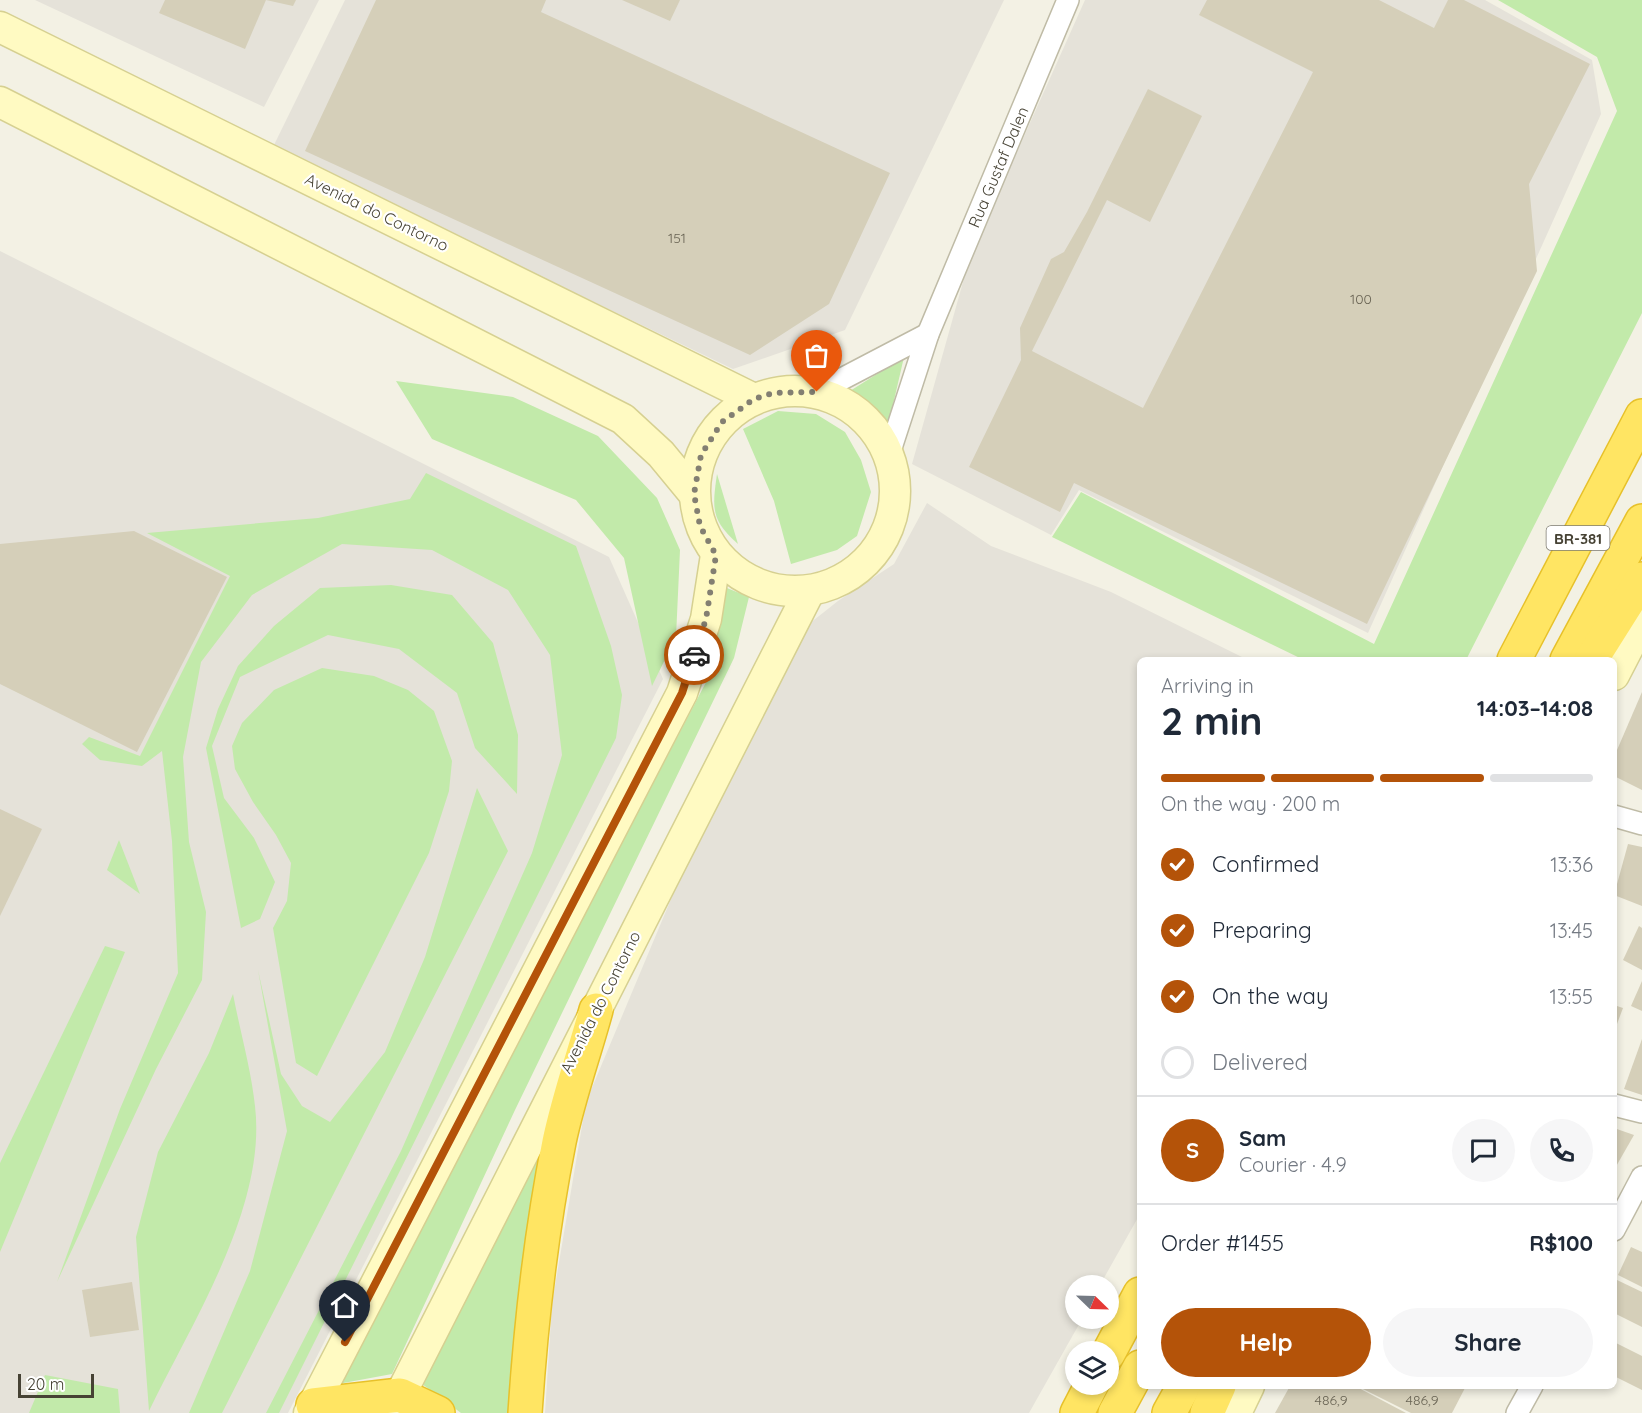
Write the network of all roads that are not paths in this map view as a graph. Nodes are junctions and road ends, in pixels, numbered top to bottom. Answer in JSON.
{"nodes":[{"id":1,"x":1068,"y":0,"type":"edge"},
{"id":2,"x":0,"y":27,"type":"edge"},
{"id":3,"x":0,"y":102,"type":"edge"},
{"id":4,"x":928,"y":334,"type":"junction"},
{"id":5,"x":817,"y":392,"type":"junction"},
{"id":6,"x":754,"y":399,"type":"junction"},
{"id":7,"x":1642,"y":416,"type":"edge"},
{"id":8,"x":889,"y":454,"type":"junction"},
{"id":9,"x":694,"y":494,"type":"junction"},
{"id":10,"x":1642,"y":521,"type":"edge"},
{"id":11,"x":716,"y":555,"type":"junction"},
{"id":12,"x":1642,"y":579,"type":"edge"},
{"id":13,"x":809,"y":592,"type":"junction"},
{"id":14,"x":1642,"y":621,"type":"edge"},
{"id":15,"x":1516,"y":657,"type":"edge"},
{"id":16,"x":1569,"y":657,"type":"edge"},
{"id":17,"x":1593,"y":657,"type":"edge"},
{"id":18,"x":1617,"y":669,"type":"edge"},
{"id":19,"x":1617,"y":817,"type":"edge"},
{"id":20,"x":1642,"y":824,"type":"edge"},
{"id":21,"x":596,"y":1010,"type":"junction"},
{"id":22,"x":1617,"y":1106,"type":"edge"},
{"id":23,"x":1642,"y":1112,"type":"edge"},
{"id":24,"x":1642,"y":1177,"type":"edge"},
{"id":25,"x":1617,"y":1224,"type":"edge"},
{"id":26,"x":1137,"y":1300,"type":"edge"},
{"id":27,"x":1115,"y":1341,"type":"edge"},
{"id":28,"x":1137,"y":1373,"type":"edge"},
{"id":29,"x":1182,"y":1389,"type":"edge"},
{"id":30,"x":1219,"y":1389,"type":"edge"},
{"id":31,"x":1248,"y":1389,"type":"edge"},
{"id":32,"x":1530,"y":1389,"type":"edge"},
{"id":33,"x":1086,"y":1395,"type":"edge"},
{"id":34,"x":395,"y":1404,"type":"edge"},
{"id":35,"x":311,"y":1409,"type":"edge"},
{"id":36,"x":438,"y":1413,"type":"edge"},
{"id":37,"x":525,"y":1413,"type":"edge"},
{"id":38,"x":1077,"y":1413,"type":"edge"},
{"id":39,"x":1115,"y":1413,"type":"edge"},
{"id":40,"x":1169,"y":1413,"type":"edge"},
{"id":41,"x":1207,"y":1413,"type":"edge"},
{"id":42,"x":1236,"y":1413,"type":"edge"},
{"id":43,"x":1517,"y":1413,"type":"edge"}],
"edges":[{"from":1,"to":4,"type":"street","name":"Rua Gustaf Dalen"},
{"from":2,"to":6,"type":"main road","name":"Avenida do Contorno"},
{"from":3,"to":9,"type":"main road"},
{"from":4,"to":5,"type":"street"},
{"from":4,"to":8,"type":"street","name":"Rua Gustaf Dalen"},
{"from":5,"to":6,"type":"main road"},
{"from":5,"to":8,"type":"main road"},
{"from":6,"to":9,"type":"main road"},
{"from":7,"to":15,"type":"highway","number":"BR-381"},
{"from":8,"to":13,"type":"main road"},
{"from":9,"to":11,"type":"main road"},
{"from":10,"to":16,"type":"highway","number":"BR-381"},
{"from":11,"to":13,"type":"main road"},
{"from":11,"to":35,"type":"main road"},
{"from":12,"to":17,"type":"highway"},
{"from":13,"to":21,"type":"main road","name":"Avenida do Contorno"},
{"from":14,"to":18,"type":"main road"},
{"from":19,"to":20,"type":"street"},
{"from":21,"to":34,"type":"main road","name":"Avenida do Contorno"},
{"from":21,"to":37,"type":"highway"},
{"from":22,"to":23,"type":"street"},
{"from":24,"to":25,"type":"street"},
{"from":26,"to":27,"type":"highway"},
{"from":28,"to":39,"type":"highway"},
{"from":29,"to":40,"type":"highway"},
{"from":30,"to":41,"type":"highway"},
{"from":31,"to":42,"type":"main road"},
{"from":32,"to":43,"type":"street"},
{"from":33,"to":38,"type":"highway"},
{"from":34,"to":35,"type":"highway"},
{"from":34,"to":36,"type":"highway"}]}
